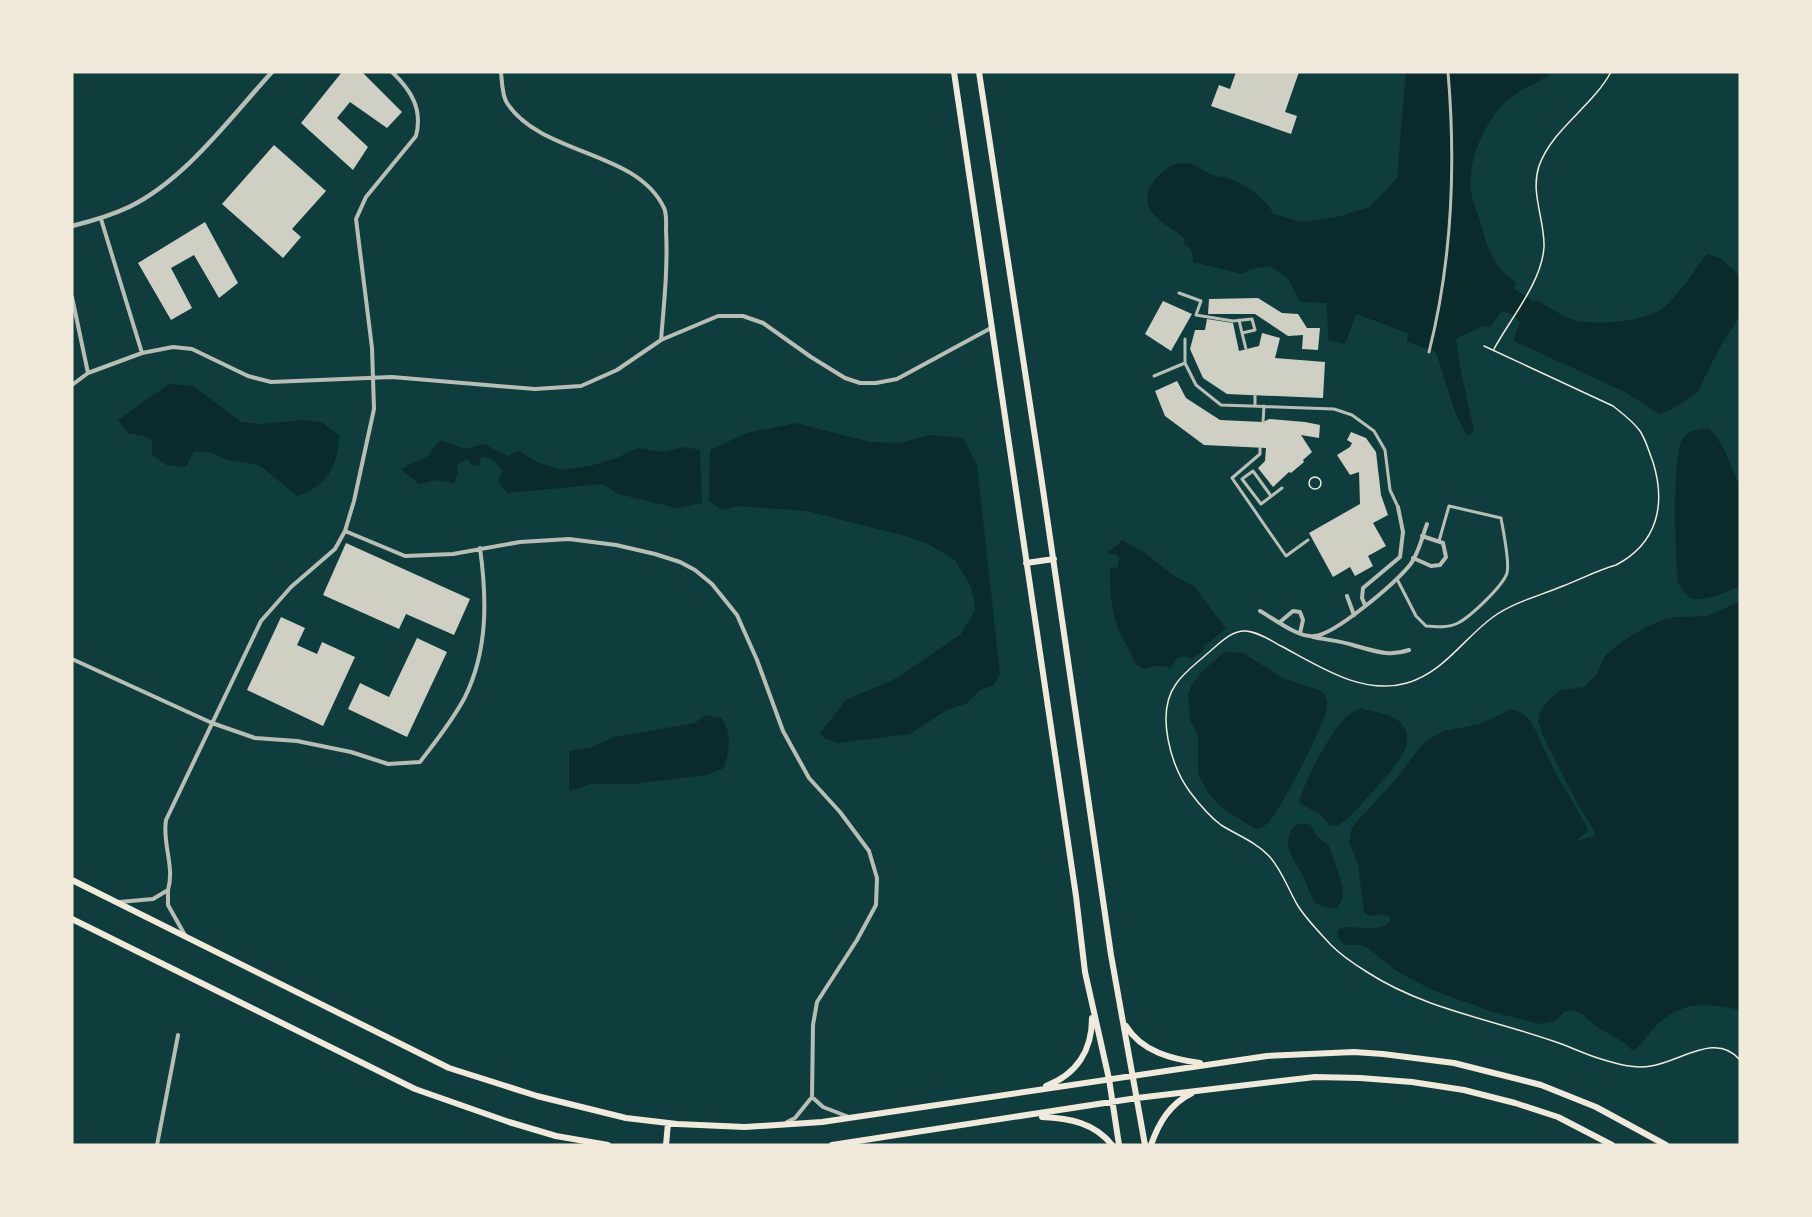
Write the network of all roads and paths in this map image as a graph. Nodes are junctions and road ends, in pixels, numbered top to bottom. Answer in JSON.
{"nodes":[{"id":1,"x":272,"y":72,"type":"edge"},
{"id":2,"x":392,"y":72,"type":"edge"},
{"id":3,"x":501,"y":72,"type":"edge"},
{"id":4,"x":954,"y":72,"type":"edge"},
{"id":5,"x":979,"y":72,"type":"edge"},
{"id":6,"x":1448,"y":72,"type":"edge"},
{"id":7,"x":1611,"y":72,"type":"edge"},
{"id":8,"x":101,"y":219,"type":"junction"},
{"id":9,"x":72,"y":226,"type":"edge"},
{"id":10,"x":1179,"y":293,"type":"dead end"},
{"id":11,"x":72,"y":297,"type":"edge"},
{"id":12,"x":1239,"y":320,"type":"junction"},
{"id":13,"x":992,"y":328,"type":"junction"},
{"id":14,"x":1242,"y":333,"type":"junction"},
{"id":15,"x":1185,"y":339,"type":"dead end"},
{"id":16,"x":661,"y":340,"type":"junction"},
{"id":17,"x":1484,"y":346,"type":"dead end"},
{"id":18,"x":1246,"y":349,"type":"dead end"},
{"id":19,"x":1493,"y":350,"type":"junction"},
{"id":20,"x":1429,"y":352,"type":"dead end"},
{"id":21,"x":142,"y":353,"type":"junction"},
{"id":22,"x":1185,"y":363,"type":"junction"},
{"id":23,"x":88,"y":372,"type":"junction"},
{"id":24,"x":1154,"y":376,"type":"dead end"},
{"id":25,"x":375,"y":378,"type":"junction"},
{"id":26,"x":72,"y":385,"type":"edge"},
{"id":27,"x":1255,"y":395,"type":"dead end"},
{"id":28,"x":1255,"y":406,"type":"junction"},
{"id":29,"x":1264,"y":406,"type":"junction"},
{"id":30,"x":1263,"y":422,"type":"dead end"},
{"id":31,"x":1260,"y":448,"type":"dead end"},
{"id":32,"x":1245,"y":466,"type":"junction"},
{"id":33,"x":1250,"y":473,"type":"junction"},
{"id":34,"x":1308,"y":484,"type":"joint"},
{"id":35,"x":1282,"y":488,"type":"dead end"},
{"id":36,"x":1271,"y":496,"type":"junction"},
{"id":37,"x":1398,"y":507,"type":"joint"},
{"id":38,"x":1427,"y":524,"type":"dead end"},
{"id":39,"x":345,"y":531,"type":"junction"},
{"id":40,"x":1422,"y":536,"type":"junction"},
{"id":41,"x":1308,"y":540,"type":"dead end"},
{"id":42,"x":1439,"y":542,"type":"junction"},
{"id":43,"x":480,"y":548,"type":"junction"},
{"id":44,"x":1413,"y":558,"type":"junction"},
{"id":45,"x":1054,"y":559,"type":"junction"},
{"id":46,"x":1026,"y":563,"type":"junction"},
{"id":47,"x":1396,"y":578,"type":"junction"},
{"id":48,"x":1347,"y":596,"type":"dead end"},
{"id":49,"x":1365,"y":605,"type":"junction"},
{"id":50,"x":1260,"y":610,"type":"dead end"},
{"id":51,"x":1354,"y":615,"type":"junction"},
{"id":52,"x":1280,"y":622,"type":"junction"},
{"id":53,"x":1299,"y":633,"type":"junction"},
{"id":54,"x":1312,"y":637,"type":"junction"},
{"id":55,"x":1409,"y":650,"type":"dead end"},
{"id":56,"x":72,"y":659,"type":"edge"},
{"id":57,"x":212,"y":723,"type":"junction"},
{"id":58,"x":72,"y":880,"type":"edge"},
{"id":59,"x":168,"y":890,"type":"junction"},
{"id":60,"x":117,"y":902,"type":"junction"},
{"id":61,"x":72,"y":919,"type":"edge"},
{"id":62,"x":187,"y":937,"type":"junction"},
{"id":63,"x":1091,"y":1002,"type":"junction"},
{"id":64,"x":1122,"y":1016,"type":"junction"},
{"id":65,"x":178,"y":1035,"type":"dead end"},
{"id":66,"x":1740,"y":1060,"type":"edge"},
{"id":67,"x":1209,"y":1064,"type":"junction"},
{"id":68,"x":1134,"y":1075,"type":"junction"},
{"id":69,"x":1109,"y":1079,"type":"junction"},
{"id":70,"x":1031,"y":1091,"type":"junction"},
{"id":71,"x":1197,"y":1091,"type":"junction"},
{"id":72,"x":812,"y":1097,"type":"junction"},
{"id":73,"x":1137,"y":1098,"type":"junction"},
{"id":74,"x":1114,"y":1103,"type":"junction"},
{"id":75,"x":1027,"y":1117,"type":"junction"},
{"id":76,"x":852,"y":1118,"type":"junction"},
{"id":77,"x":668,"y":1123,"type":"junction"},
{"id":78,"x":782,"y":1125,"type":"junction"},
{"id":79,"x":157,"y":1145,"type":"edge"},
{"id":80,"x":608,"y":1145,"type":"edge"},
{"id":81,"x":666,"y":1145,"type":"edge"},
{"id":82,"x":832,"y":1145,"type":"edge"},
{"id":83,"x":1112,"y":1145,"type":"edge"},
{"id":84,"x":1119,"y":1145,"type":"edge"},
{"id":85,"x":1145,"y":1145,"type":"edge"},
{"id":86,"x":1151,"y":1145,"type":"edge"},
{"id":87,"x":1612,"y":1145,"type":"edge"},
{"id":88,"x":1666,"y":1145,"type":"edge"}],
"edges":[{"from":1,"to":8,"type":"street"},
{"from":2,"to":25,"type":"street"},
{"from":3,"to":16,"type":"street"},
{"from":4,"to":13,"type":"main road"},
{"from":5,"to":45,"type":"main road"},
{"from":6,"to":20,"type":"street"},
{"from":7,"to":19,"type":"path"},
{"from":8,"to":9,"type":"street"},
{"from":8,"to":21,"type":"street"},
{"from":10,"to":12,"type":"street"},
{"from":11,"to":23,"type":"street"},
{"from":12,"to":14,"type":"street"},
{"from":12,"to":14,"type":"street"},
{"from":13,"to":16,"type":"street"},
{"from":13,"to":46,"type":"main road"},
{"from":14,"to":18,"type":"street"},
{"from":15,"to":22,"type":"street"},
{"from":16,"to":25,"type":"street"},
{"from":17,"to":19,"type":"path"},
{"from":19,"to":66,"type":"path"},
{"from":21,"to":23,"type":"street"},
{"from":21,"to":25,"type":"street"},
{"from":22,"to":24,"type":"street"},
{"from":22,"to":28,"type":"street"},
{"from":23,"to":26,"type":"street"},
{"from":25,"to":39,"type":"street"},
{"from":27,"to":28,"type":"street"},
{"from":28,"to":29,"type":"street"},
{"from":29,"to":30,"type":"street"},
{"from":29,"to":37,"type":"street"},
{"from":31,"to":32,"type":"street"},
{"from":32,"to":33,"type":"street"},
{"from":32,"to":41,"type":"street"},
{"from":33,"to":36,"type":"street"},
{"from":33,"to":36,"type":"street"},
{"from":34,"to":34,"type":"path"},
{"from":35,"to":36,"type":"street"},
{"from":37,"to":49,"type":"street"},
{"from":38,"to":40,"type":"street"},
{"from":39,"to":43,"type":"street"},
{"from":39,"to":57,"type":"street"},
{"from":40,"to":42,"type":"street"},
{"from":40,"to":44,"type":"street"},
{"from":42,"to":44,"type":"street"},
{"from":42,"to":47,"type":"street"},
{"from":43,"to":57,"type":"street"},
{"from":43,"to":72,"type":"street"},
{"from":44,"to":47,"type":"street"},
{"from":45,"to":46,"type":"main road"},
{"from":45,"to":64,"type":"main road"},
{"from":46,"to":63,"type":"main road"},
{"from":47,"to":49,"type":"street"},
{"from":48,"to":51,"type":"street"},
{"from":49,"to":51,"type":"street"},
{"from":50,"to":52,"type":"street"},
{"from":51,"to":54,"type":"street"},
{"from":52,"to":53,"type":"street"},
{"from":52,"to":53,"type":"street"},
{"from":53,"to":54,"type":"street"},
{"from":54,"to":55,"type":"street"},
{"from":56,"to":57,"type":"street"},
{"from":57,"to":59,"type":"street"},
{"from":58,"to":60,"type":"main road"},
{"from":59,"to":60,"type":"street"},
{"from":59,"to":62,"type":"street"},
{"from":60,"to":62,"type":"main road"},
{"from":61,"to":80,"type":"main road"},
{"from":62,"to":77,"type":"main road"},
{"from":63,"to":69,"type":"main road"},
{"from":63,"to":70,"type":"main road"},
{"from":64,"to":67,"type":"main road"},
{"from":64,"to":68,"type":"main road"},
{"from":65,"to":79,"type":"street"},
{"from":67,"to":68,"type":"main road"},
{"from":67,"to":88,"type":"main road"},
{"from":68,"to":69,"type":"main road"},
{"from":68,"to":73,"type":"main road"},
{"from":69,"to":70,"type":"main road"},
{"from":69,"to":74,"type":"main road"},
{"from":70,"to":76,"type":"main road"},
{"from":71,"to":73,"type":"main road"},
{"from":71,"to":86,"type":"main road"},
{"from":71,"to":87,"type":"main road"},
{"from":72,"to":76,"type":"street"},
{"from":72,"to":78,"type":"street"},
{"from":73,"to":74,"type":"main road"},
{"from":73,"to":85,"type":"main road"},
{"from":74,"to":75,"type":"main road"},
{"from":74,"to":84,"type":"main road"},
{"from":75,"to":82,"type":"main road"},
{"from":75,"to":83,"type":"main road"},
{"from":76,"to":78,"type":"main road"},
{"from":77,"to":78,"type":"main road"},
{"from":77,"to":81,"type":"main road"}]}
